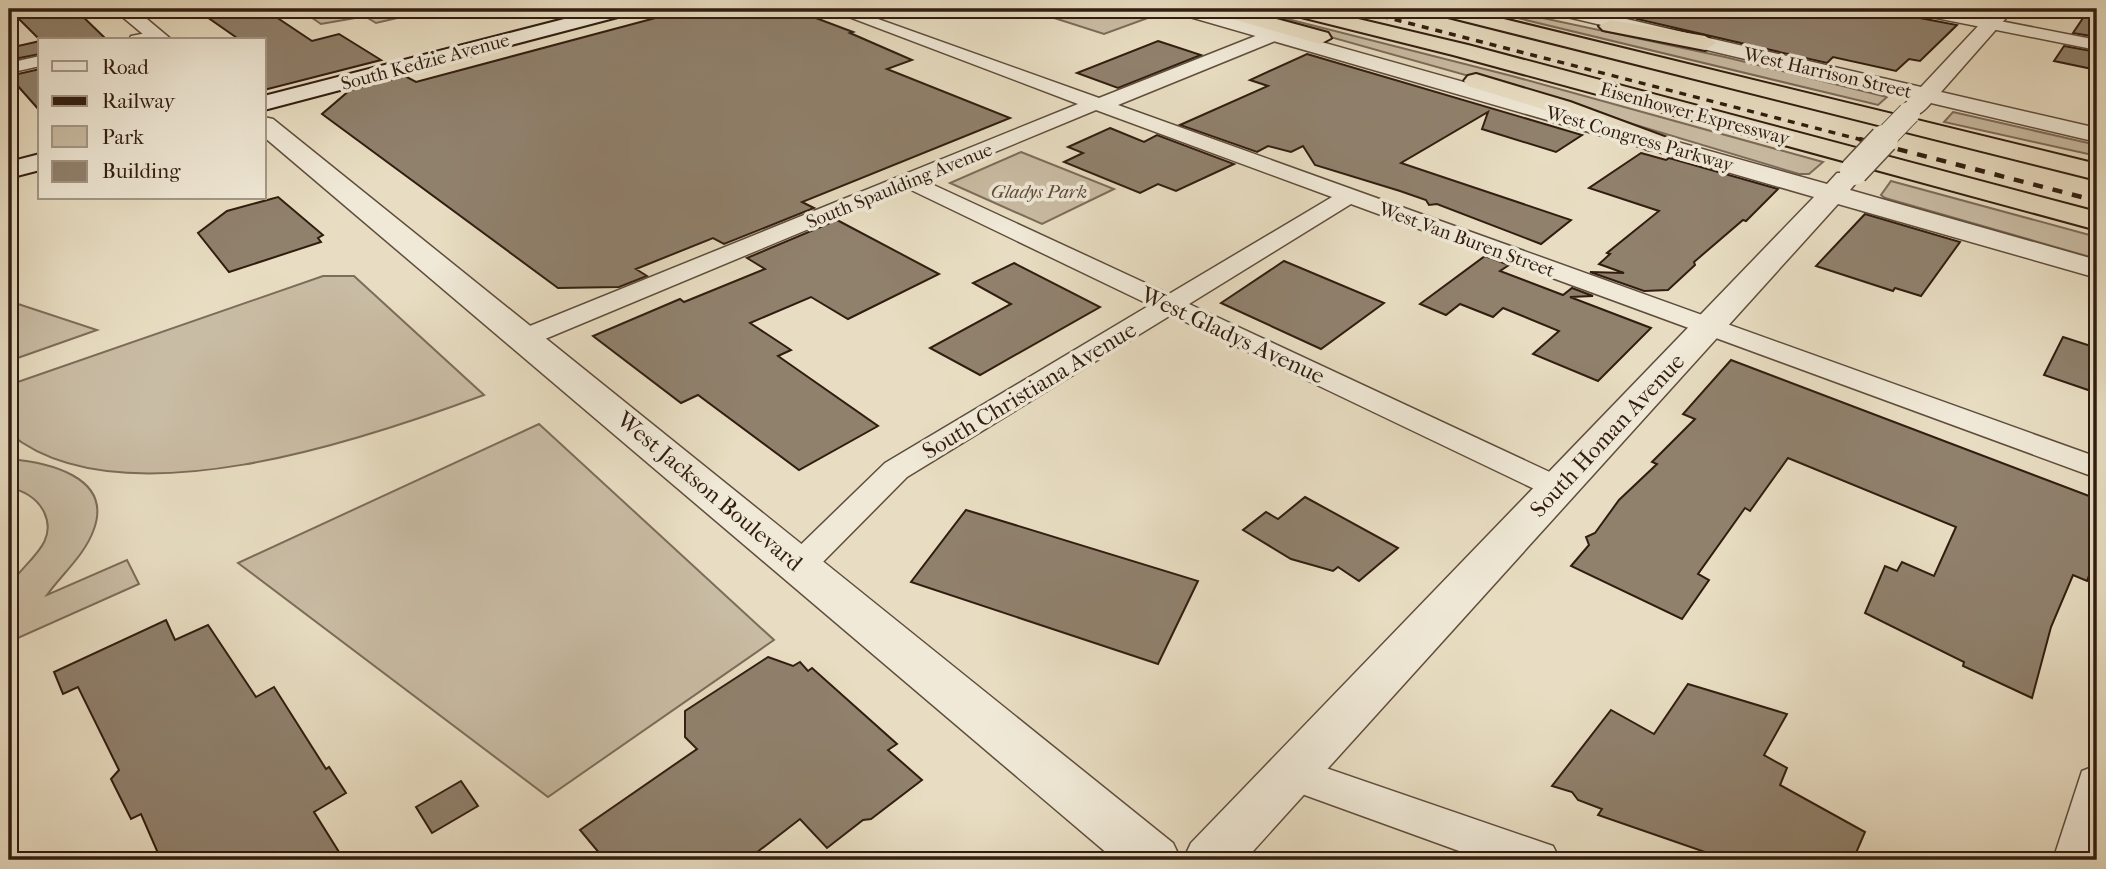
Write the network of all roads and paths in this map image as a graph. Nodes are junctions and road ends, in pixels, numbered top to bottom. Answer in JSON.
{"nodes":[{"id":1,"x":123,"y":9,"type":"edge"},
{"id":2,"x":626,"y":9,"type":"edge"},
{"id":3,"x":836,"y":9,"type":"edge"},
{"id":4,"x":1183,"y":9,"type":"edge"},
{"id":5,"x":1218,"y":9,"type":"edge"},
{"id":6,"x":1292,"y":9,"type":"edge"},
{"id":7,"x":1439,"y":9,"type":"edge"},
{"id":8,"x":1516,"y":9,"type":"edge"},
{"id":9,"x":1559,"y":9,"type":"edge"},
{"id":10,"x":1916,"y":9,"type":"edge"},
{"id":11,"x":1997,"y":16,"type":"edge"},
{"id":12,"x":1274,"y":35,"type":"junction"},
{"id":13,"x":151,"y":38,"type":"edge"},
{"id":14,"x":1704,"y":43,"type":"junction"},
{"id":15,"x":2097,"y":45,"type":"edge"},
{"id":16,"x":38,"y":61,"type":"edge"},
{"id":17,"x":9,"y":68,"type":"edge"},
{"id":18,"x":266,"y":102,"type":"edge"},
{"id":19,"x":1100,"y":104,"type":"junction"},
{"id":20,"x":1917,"y":104,"type":"junction"},
{"id":21,"x":266,"y":126,"type":"edge"},
{"id":22,"x":2097,"y":135,"type":"edge"},
{"id":23,"x":1658,"y":144,"type":"junction"},
{"id":24,"x":38,"y":163,"type":"edge"},
{"id":25,"x":9,"y":170,"type":"edge"},
{"id":26,"x":2097,"y":172,"type":"edge"},
{"id":27,"x":909,"y":181,"type":"junction"},
{"id":28,"x":1844,"y":182,"type":"junction"},
{"id":29,"x":1349,"y":196,"type":"junction"},
{"id":30,"x":2097,"y":221,"type":"edge"},
{"id":31,"x":2097,"y":269,"type":"edge"},
{"id":32,"x":1170,"y":304,"type":"junction"},
{"id":33,"x":1708,"y":327,"type":"junction"},
{"id":34,"x":524,"y":338,"type":"junction"},
{"id":35,"x":2097,"y":468,"type":"edge"},
{"id":36,"x":1558,"y":488,"type":"junction"},
{"id":37,"x":800,"y":565,"type":"junction"},
{"id":38,"x":1292,"y":773,"type":"junction"},
{"id":39,"x":2097,"y":783,"type":"edge"},
{"id":40,"x":1154,"y":860,"type":"edge"},
{"id":41,"x":1210,"y":860,"type":"edge"},
{"id":42,"x":1538,"y":860,"type":"edge"},
{"id":43,"x":2075,"y":860,"type":"edge"}],
"edges":[{"from":1,"to":13,"type":"street"},
{"from":2,"to":18,"type":"main road","name":"South Kedzie Avenue"},
{"from":3,"to":19,"type":"street","name":"West Van Buren Street"},
{"from":4,"to":12,"type":"street","name":"West Congress Parkway"},
{"from":5,"to":23,"type":"highway"},
{"from":6,"to":30,"type":"highway","name":"Eisenhower Expressway"},
{"from":7,"to":26,"type":"highway","name":"Eisenhower Expressway"},
{"from":8,"to":14,"type":"highway"},
{"from":9,"to":14,"type":"street","name":"West Harrison Street"},
{"from":10,"to":11,"type":"street"},
{"from":11,"to":15,"type":"street"},
{"from":11,"to":20,"type":"street","name":"South Homan Avenue"},
{"from":12,"to":19,"type":"street","name":"South Spaulding Avenue"},
{"from":12,"to":23,"type":"street","name":"West Congress Parkway"},
{"from":14,"to":20,"type":"street","name":"West Harrison Street"},
{"from":16,"to":17,"type":"street"},
{"from":19,"to":27,"type":"street","name":"South Spaulding Avenue"},
{"from":19,"to":29,"type":"street","name":"West Van Buren Street"},
{"from":20,"to":22,"type":"street","name":"West Harrison Street"},
{"from":20,"to":28,"type":"street","name":"South Homan Avenue","bridge":true},
{"from":21,"to":34,"type":"street","name":"West Jackson Boulevard"},
{"from":23,"to":28,"type":"street","name":"West Congress Parkway"},
{"from":24,"to":25,"type":"main road"},
{"from":27,"to":32,"type":"street","name":"West Gladys Avenue"},
{"from":27,"to":34,"type":"street","name":"South Spaulding Avenue"},
{"from":28,"to":31,"type":"street","name":"West Congress Parkway"},
{"from":28,"to":33,"type":"street","name":"South Homan Avenue"},
{"from":29,"to":32,"type":"street","name":"South Christiana Avenue"},
{"from":29,"to":33,"type":"street","name":"West Van Buren Street"},
{"from":32,"to":36,"type":"street","name":"West Gladys Avenue"},
{"from":32,"to":37,"type":"street","name":"South Christiana Avenue"},
{"from":33,"to":35,"type":"street","name":"West Van Buren Street"},
{"from":33,"to":36,"type":"street","name":"South Homan Avenue"},
{"from":34,"to":37,"type":"street","name":"West Jackson Boulevard"},
{"from":36,"to":38,"type":"street","name":"South Homan Avenue"},
{"from":37,"to":40,"type":"street","name":"West Jackson Boulevard"},
{"from":38,"to":41,"type":"street","name":"South Homan Avenue"},
{"from":38,"to":42,"type":"street"},
{"from":39,"to":43,"type":"street"}]}
